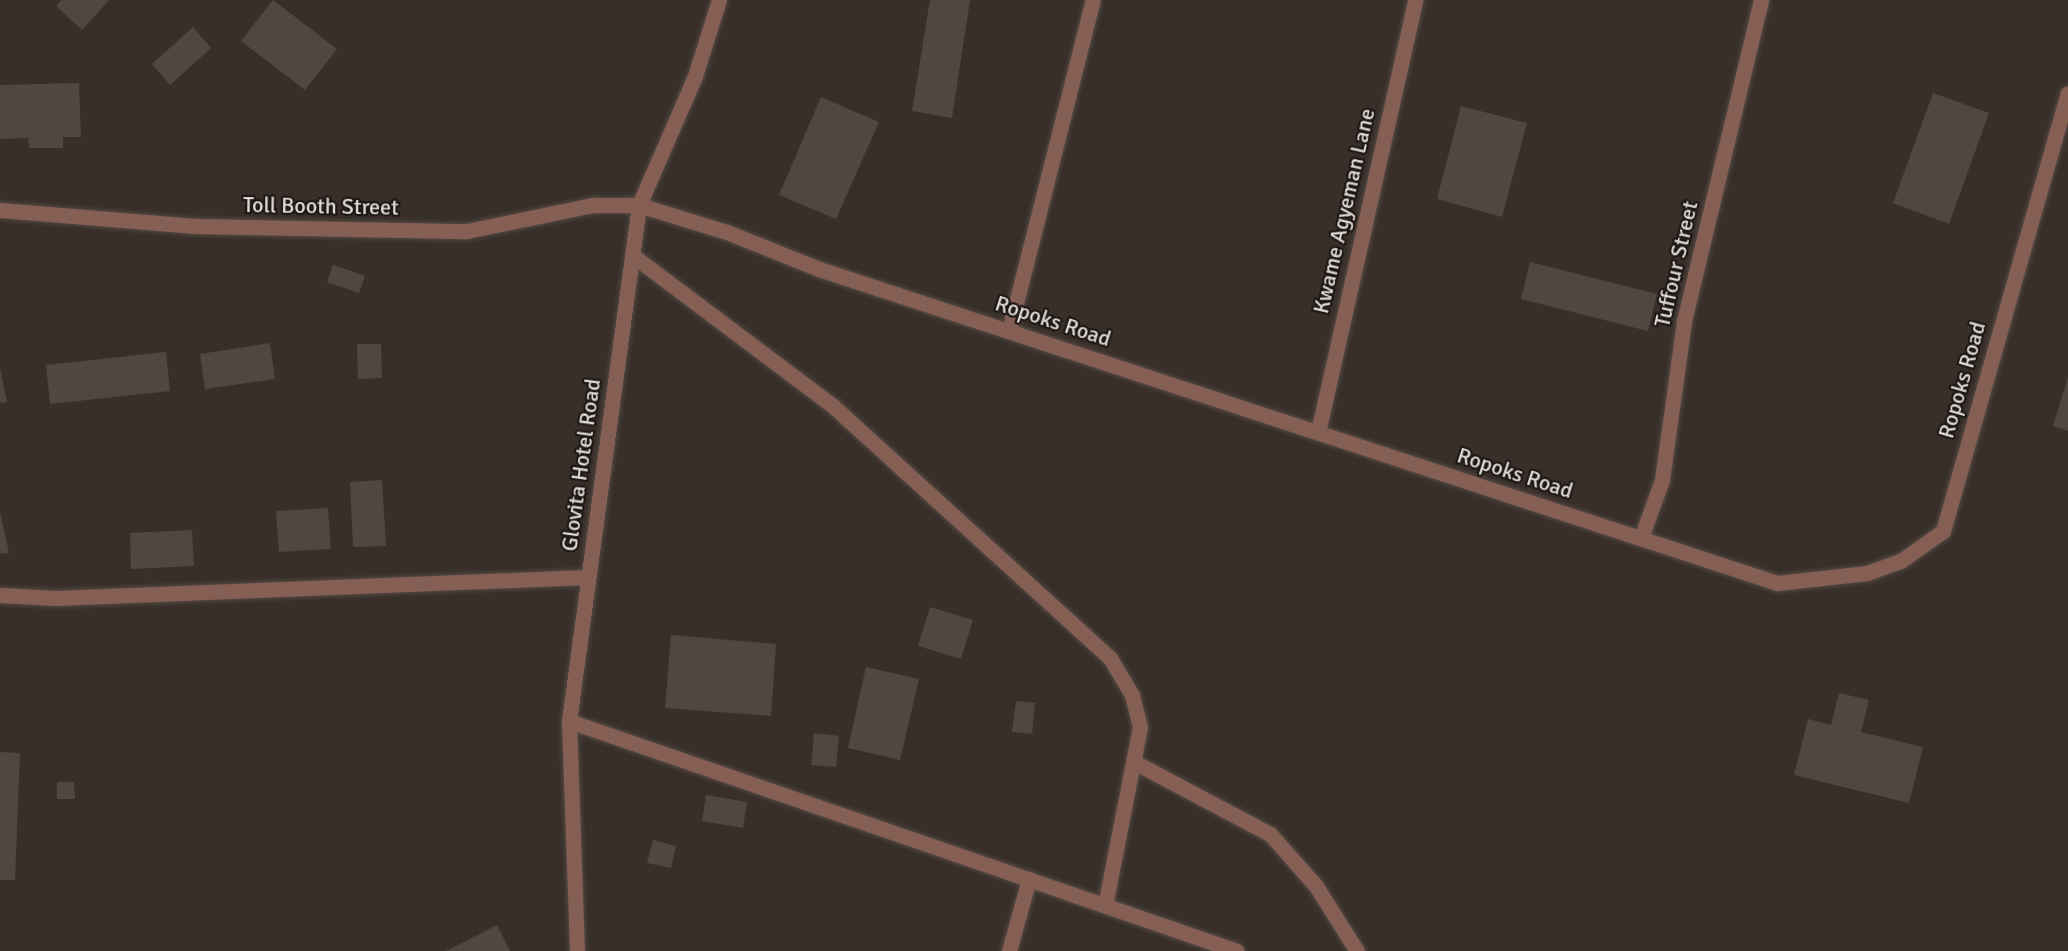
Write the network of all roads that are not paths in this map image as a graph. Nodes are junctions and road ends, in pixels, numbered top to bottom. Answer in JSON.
{"nodes":[{"id":1,"x":719,"y":0,"type":"edge"},
{"id":2,"x":1093,"y":0,"type":"edge"},
{"id":3,"x":1415,"y":0,"type":"edge"},
{"id":4,"x":1761,"y":0,"type":"edge"},
{"id":5,"x":2068,"y":93,"type":"edge"},
{"id":6,"x":639,"y":205,"type":"junction"},
{"id":7,"x":0,"y":210,"type":"edge"},
{"id":8,"x":632,"y":255,"type":"junction"},
{"id":9,"x":1009,"y":331,"type":"junction"},
{"id":10,"x":1318,"y":432,"type":"junction"},
{"id":11,"x":1641,"y":538,"type":"junction"},
{"id":12,"x":588,"y":577,"type":"junction"},
{"id":13,"x":0,"y":595,"type":"edge"},
{"id":14,"x":569,"y":721,"type":"junction"},
{"id":15,"x":1134,"y":762,"type":"junction"},
{"id":16,"x":1029,"y":879,"type":"junction"},
{"id":17,"x":1106,"y":906,"type":"junction"},
{"id":18,"x":577,"y":951,"type":"edge"},
{"id":19,"x":1009,"y":951,"type":"edge"},
{"id":20,"x":1237,"y":951,"type":"edge"},
{"id":21,"x":1357,"y":951,"type":"edge"}],
"edges":[{"from":1,"to":6,"type":"street","name":"Glovita Hotel Road"},
{"from":2,"to":9,"type":"street"},
{"from":3,"to":10,"type":"street","name":"Kwame Agyeman Lane"},
{"from":4,"to":11,"type":"street","name":"Tuffour Street"},
{"from":5,"to":11,"type":"street","name":"Ropoks Road"},
{"from":6,"to":7,"type":"street","name":"Toll Booth Street"},
{"from":6,"to":8,"type":"street","name":"Glovita Hotel Road"},
{"from":6,"to":9,"type":"street","name":"Ropoks Road"},
{"from":8,"to":12,"type":"street","name":"Glovita Hotel Road"},
{"from":8,"to":15,"type":"street"},
{"from":9,"to":10,"type":"street","name":"Ropoks Road"},
{"from":10,"to":11,"type":"street","name":"Ropoks Road"},
{"from":12,"to":13,"type":"street"},
{"from":12,"to":14,"type":"street","name":"Glovita Hotel Road"},
{"from":14,"to":16,"type":"street"},
{"from":14,"to":18,"type":"street","name":"Glovita Hotel Road"},
{"from":15,"to":17,"type":"street"},
{"from":15,"to":21,"type":"street"},
{"from":16,"to":17,"type":"street"},
{"from":16,"to":19,"type":"street"},
{"from":17,"to":20,"type":"street"}]}
